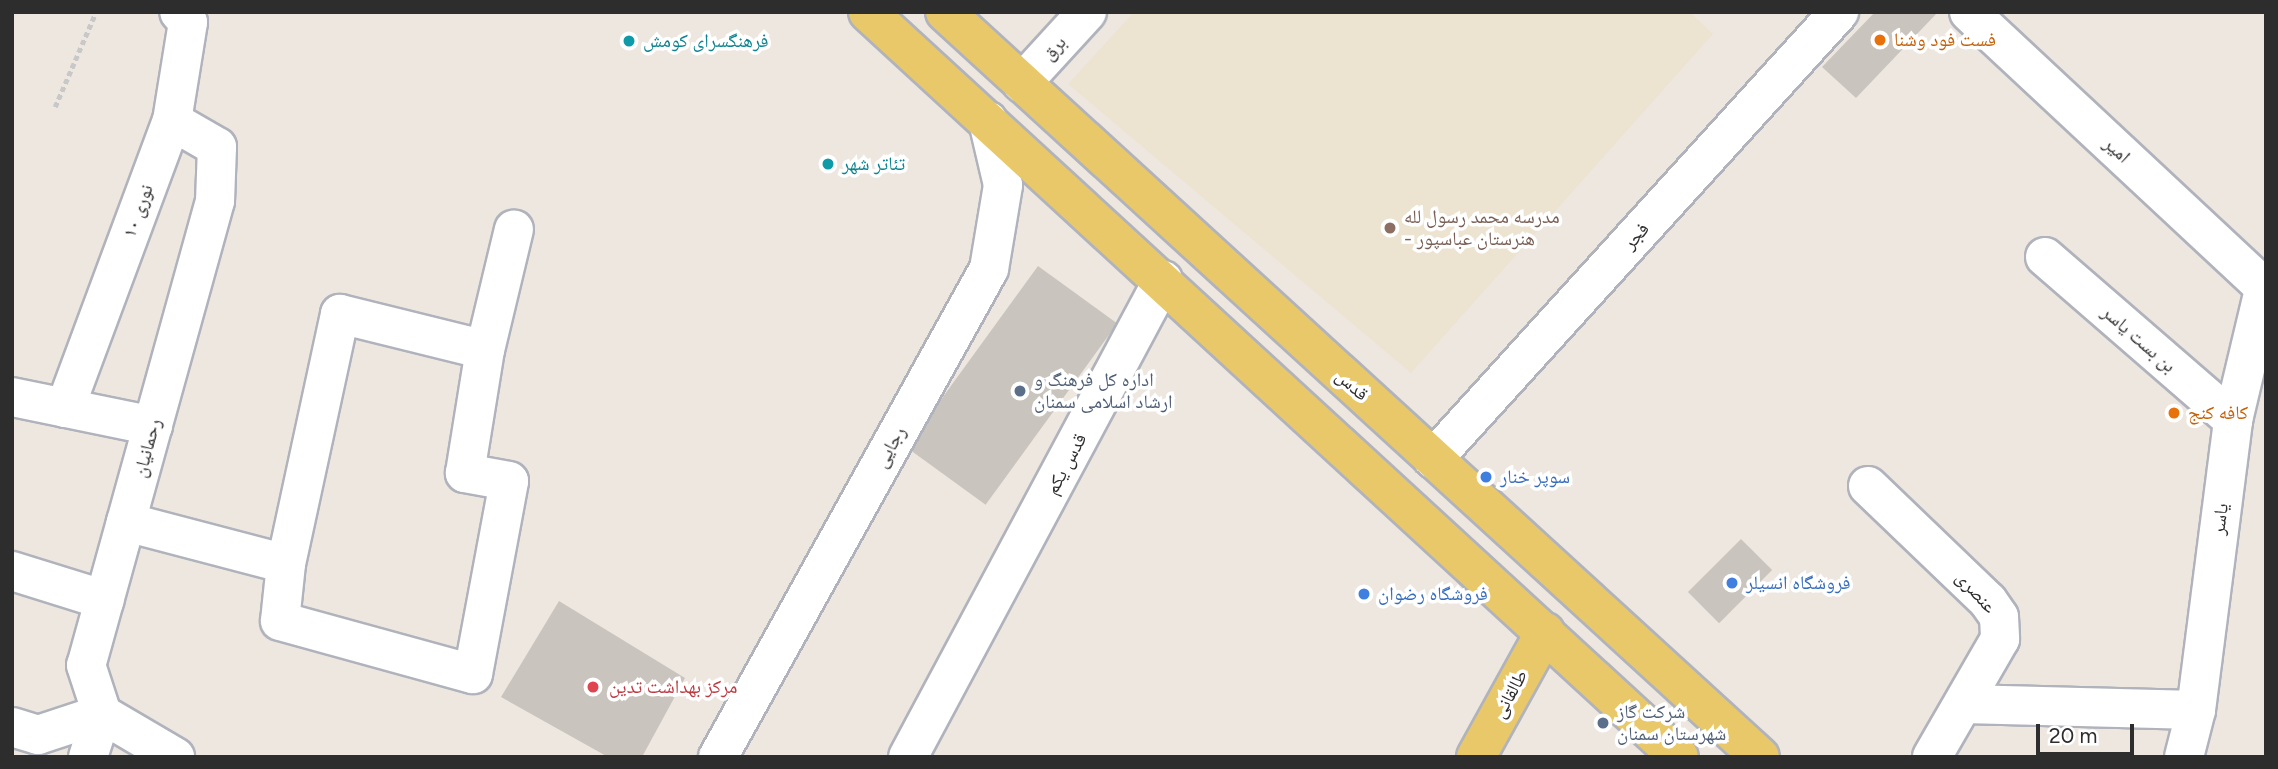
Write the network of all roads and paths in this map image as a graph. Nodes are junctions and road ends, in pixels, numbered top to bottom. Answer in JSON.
{"nodes":[{"id":1,"x":96,"y":12,"type":"edge"},
{"id":2,"x":179,"y":12,"type":"edge"},
{"id":3,"x":868,"y":12,"type":"edge"},
{"id":4,"x":944,"y":12,"type":"edge"},
{"id":5,"x":1087,"y":12,"type":"edge"},
{"id":6,"x":1839,"y":12,"type":"edge"},
{"id":7,"x":1969,"y":12,"type":"edge"},
{"id":8,"x":1022,"y":83,"type":"junction"},
{"id":9,"x":55,"y":107,"type":"dead end"},
{"id":10,"x":172,"y":121,"type":"junction"},
{"id":11,"x":988,"y":121,"type":"junction"},
{"id":12,"x":514,"y":229,"type":"dead end"},
{"id":13,"x":2045,"y":257,"type":"dead end"},
{"id":14,"x":1163,"y":281,"type":"junction"},
{"id":15,"x":2265,"y":284,"type":"edge"},
{"id":16,"x":485,"y":350,"type":"junction"},
{"id":17,"x":12,"y":397,"type":"edge"},
{"id":18,"x":65,"y":408,"type":"junction"},
{"id":19,"x":2233,"y":420,"type":"junction"},
{"id":20,"x":153,"y":426,"type":"junction"},
{"id":21,"x":1433,"y":459,"type":"junction"},
{"id":22,"x":1868,"y":486,"type":"dead end"},
{"id":23,"x":126,"y":522,"type":"junction"},
{"id":24,"x":286,"y":564,"type":"junction"},
{"id":25,"x":12,"y":571,"type":"edge"},
{"id":26,"x":104,"y":600,"type":"junction"},
{"id":27,"x":1545,"y":632,"type":"junction"},
{"id":28,"x":1964,"y":704,"type":"junction"},
{"id":29,"x":2196,"y":710,"type":"junction"},
{"id":30,"x":102,"y":714,"type":"junction"},
{"id":31,"x":12,"y":727,"type":"edge"},
{"id":32,"x":88,"y":757,"type":"edge"},
{"id":33,"x":175,"y":757,"type":"edge"},
{"id":34,"x":718,"y":757,"type":"edge"},
{"id":35,"x":908,"y":757,"type":"edge"},
{"id":36,"x":1476,"y":757,"type":"edge"},
{"id":37,"x":1679,"y":757,"type":"edge"},
{"id":38,"x":1760,"y":757,"type":"edge"},
{"id":39,"x":1932,"y":757,"type":"edge"},
{"id":40,"x":2184,"y":757,"type":"edge"}],
"edges":[{"from":1,"to":9,"type":"path"},
{"from":2,"to":10,"type":"street","name":"نوری ۱۰"},
{"from":3,"to":11,"type":"main road"},
{"from":4,"to":8,"type":"main road","name":"قدس"},
{"from":5,"to":8,"type":"street","name":"برق"},
{"from":6,"to":21,"type":"street","name":"فجر"},
{"from":7,"to":15,"type":"street","name":"امیر"},
{"from":8,"to":11,"type":"main road"},
{"from":8,"to":21,"type":"main road","name":"قدس"},
{"from":10,"to":18,"type":"street","name":"نوری ۱۰"},
{"from":10,"to":20,"type":"street","name":"رحمانیان"},
{"from":11,"to":14,"type":"main road"},
{"from":11,"to":34,"type":"street","name":"رجایی"},
{"from":12,"to":16,"type":"street"},
{"from":13,"to":19,"type":"street","name":"بن بست یاسر"},
{"from":14,"to":27,"type":"main road"},
{"from":14,"to":35,"type":"street","name":"قدس یکم"},
{"from":15,"to":19,"type":"street","name":"یاسر"},
{"from":16,"to":24,"type":"street"},
{"from":16,"to":24,"type":"street"},
{"from":17,"to":18,"type":"street"},
{"from":18,"to":20,"type":"street"},
{"from":19,"to":29,"type":"street","name":"یاسر"},
{"from":20,"to":23,"type":"street","name":"رحمانیان"},
{"from":21,"to":38,"type":"main road","name":"قدس"},
{"from":22,"to":28,"type":"street","name":"عنصری"},
{"from":23,"to":24,"type":"street"},
{"from":23,"to":26,"type":"street","name":"رحمانیان"},
{"from":25,"to":26,"type":"street"},
{"from":26,"to":30,"type":"street","name":"رحمانیان"},
{"from":27,"to":36,"type":"main road","name":"طالقانی"},
{"from":27,"to":37,"type":"main road"},
{"from":28,"to":29,"type":"street"},
{"from":28,"to":39,"type":"street","name":"عنصری"},
{"from":29,"to":40,"type":"street","name":"یاسر"},
{"from":30,"to":31,"type":"street"},
{"from":30,"to":32,"type":"street"},
{"from":30,"to":33,"type":"street"}]}
